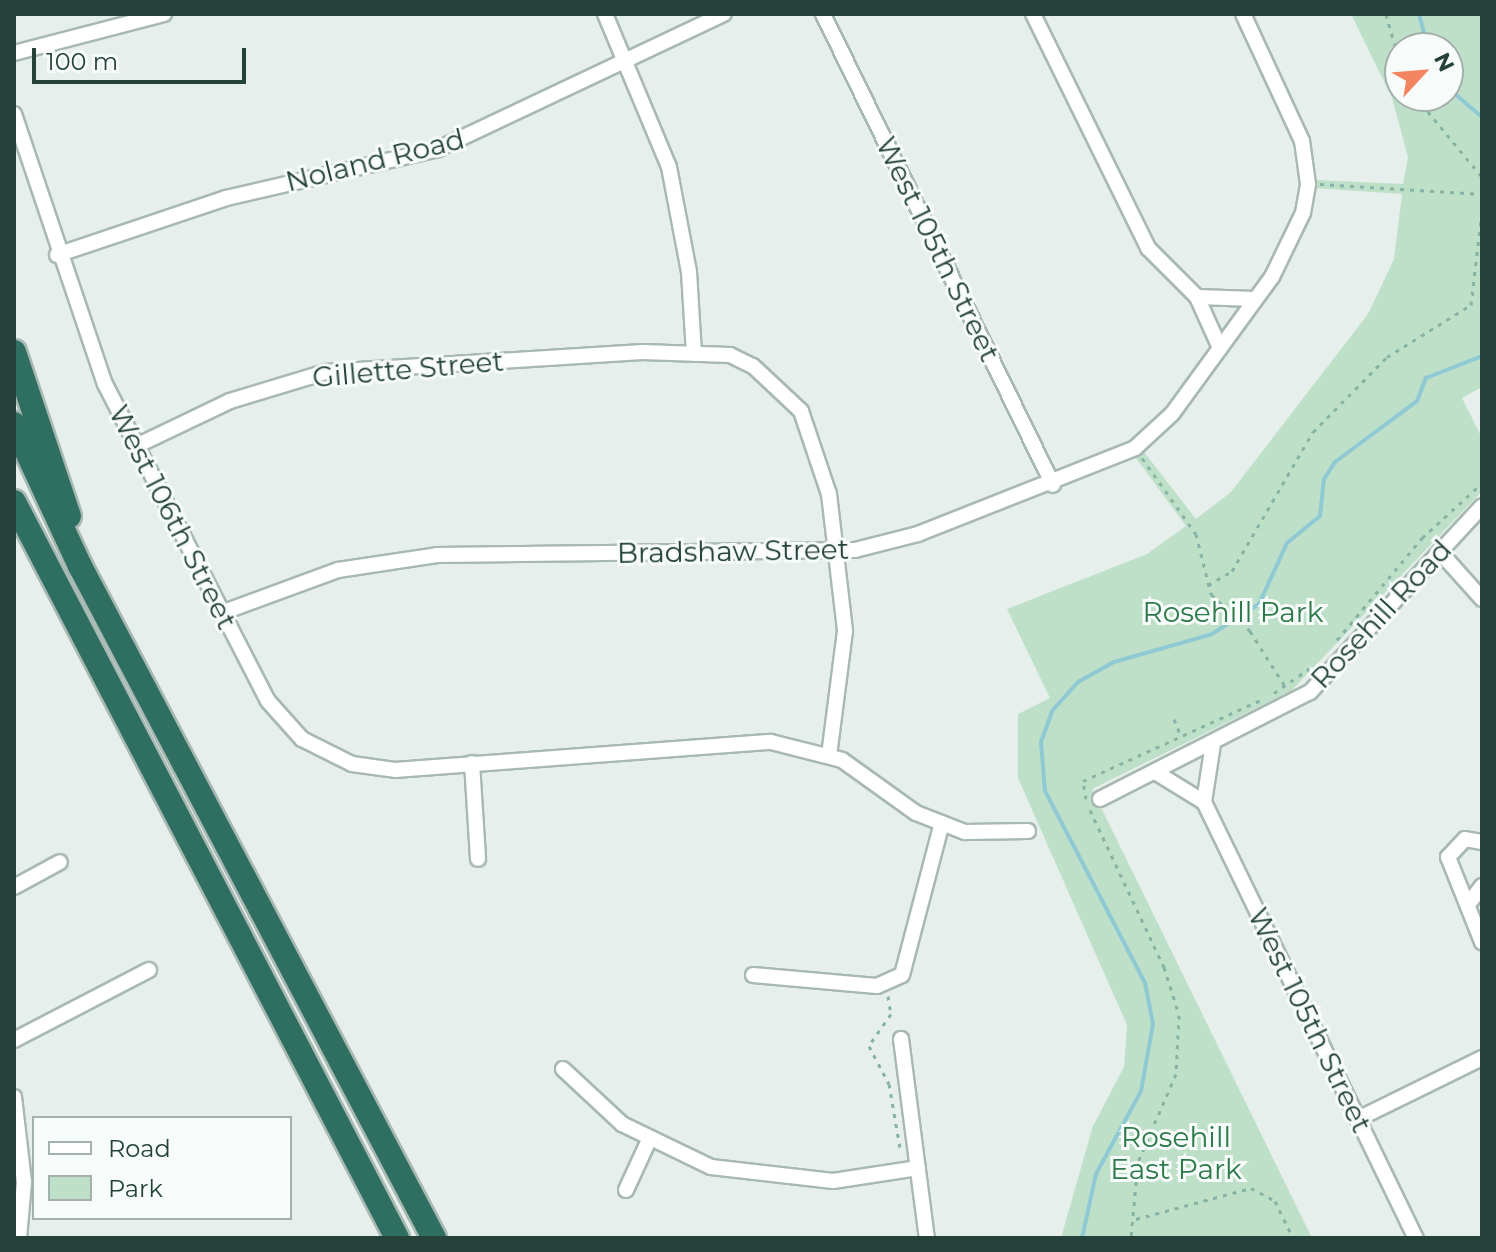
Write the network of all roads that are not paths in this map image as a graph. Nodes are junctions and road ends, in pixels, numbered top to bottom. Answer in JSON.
{"nodes":[{"id":1,"x":164,"y":14,"type":"edge"},
{"id":2,"x":605,"y":14,"type":"edge"},
{"id":3,"x":724,"y":14,"type":"edge"},
{"id":4,"x":823,"y":14,"type":"edge"},
{"id":5,"x":1033,"y":14,"type":"edge"},
{"id":6,"x":1243,"y":14,"type":"edge"},
{"id":7,"x":14,"y":53,"type":"edge"},
{"id":8,"x":628,"y":61,"type":"junction"},
{"id":9,"x":14,"y":114,"type":"edge"},
{"id":10,"x":57,"y":255,"type":"junction"},
{"id":11,"x":1197,"y":297,"type":"junction"},
{"id":12,"x":1255,"y":299,"type":"junction"},
{"id":13,"x":1220,"y":348,"type":"junction"},
{"id":14,"x":14,"y":352,"type":"edge"},
{"id":15,"x":694,"y":354,"type":"junction"},
{"id":16,"x":14,"y":424,"type":"edge"},
{"id":17,"x":136,"y":446,"type":"junction"},
{"id":18,"x":1053,"y":485,"type":"junction"},
{"id":19,"x":14,"y":502,"type":"edge"},
{"id":20,"x":1482,"y":506,"type":"edge"},
{"id":21,"x":14,"y":538,"type":"edge"},
{"id":22,"x":838,"y":551,"type":"junction"},
{"id":23,"x":1440,"y":552,"type":"junction"},
{"id":24,"x":80,"y":566,"type":"junction"},
{"id":25,"x":52,"y":583,"type":"junction"},
{"id":26,"x":1482,"y":599,"type":"edge"},
{"id":27,"x":221,"y":613,"type":"junction"},
{"id":28,"x":1213,"y":744,"type":"junction"},
{"id":29,"x":829,"y":756,"type":"junction"},
{"id":30,"x":472,"y":763,"type":"junction"},
{"id":31,"x":1155,"y":772,"type":"junction"},
{"id":32,"x":1100,"y":799,"type":"dead end"},
{"id":33,"x":1204,"y":802,"type":"junction"},
{"id":34,"x":942,"y":823,"type":"junction"},
{"id":35,"x":1028,"y":831,"type":"dead end"},
{"id":36,"x":1482,"y":842,"type":"edge"},
{"id":37,"x":478,"y":859,"type":"dead end"},
{"id":38,"x":60,"y":862,"type":"dead end"},
{"id":39,"x":1482,"y":886,"type":"edge"},
{"id":40,"x":14,"y":887,"type":"edge"},
{"id":41,"x":1470,"y":902,"type":"junction"},
{"id":42,"x":1482,"y":942,"type":"edge"},
{"id":43,"x":149,"y":970,"type":"dead end"},
{"id":44,"x":753,"y":975,"type":"dead end"},
{"id":45,"x":901,"y":1039,"type":"dead end"},
{"id":46,"x":14,"y":1040,"type":"edge"},
{"id":47,"x":1482,"y":1058,"type":"edge"},
{"id":48,"x":563,"y":1069,"type":"dead end"},
{"id":49,"x":14,"y":1100,"type":"edge"},
{"id":50,"x":1358,"y":1119,"type":"junction"},
{"id":51,"x":649,"y":1140,"type":"junction"},
{"id":52,"x":918,"y":1168,"type":"junction"},
{"id":53,"x":29,"y":1182,"type":"edge"},
{"id":54,"x":626,"y":1190,"type":"dead end"},
{"id":55,"x":19,"y":1238,"type":"edge"},
{"id":56,"x":397,"y":1238,"type":"edge"},
{"id":57,"x":434,"y":1238,"type":"edge"},
{"id":58,"x":927,"y":1238,"type":"edge"},
{"id":59,"x":1416,"y":1238,"type":"edge"}],
"edges":[{"from":1,"to":7,"type":"street"},
{"from":2,"to":8,"type":"street"},
{"from":3,"to":8,"type":"street","name":"Noland Road"},
{"from":4,"to":18,"type":"street","name":"West 105th Street"},
{"from":5,"to":11,"type":"street"},
{"from":6,"to":12,"type":"street","name":"Bradshaw Street"},
{"from":8,"to":10,"type":"street","name":"Noland Road"},
{"from":8,"to":15,"type":"street"},
{"from":9,"to":10,"type":"street","name":"West 106th Street"},
{"from":10,"to":17,"type":"street","name":"West 106th Street"},
{"from":11,"to":12,"type":"street"},
{"from":11,"to":13,"type":"street"},
{"from":12,"to":13,"type":"street","name":"Bradshaw Street"},
{"from":13,"to":18,"type":"street","name":"Bradshaw Street"},
{"from":14,"to":24,"type":"highway"},
{"from":15,"to":17,"type":"street","name":"Gillette Street"},
{"from":15,"to":22,"type":"street","name":"Gillette Street"},
{"from":16,"to":24,"type":"highway"},
{"from":17,"to":27,"type":"street","name":"West 106th Street"},
{"from":18,"to":22,"type":"street","name":"Bradshaw Street"},
{"from":19,"to":25,"type":"highway"},
{"from":20,"to":23,"type":"street","name":"Rosehill Road"},
{"from":21,"to":25,"type":"highway"},
{"from":22,"to":27,"type":"street","name":"Bradshaw Street"},
{"from":22,"to":29,"type":"street","name":"Gillette Street"},
{"from":23,"to":26,"type":"street"},
{"from":23,"to":28,"type":"street","name":"Rosehill Road"},
{"from":24,"to":57,"type":"highway"},
{"from":25,"to":56,"type":"highway"},
{"from":27,"to":30,"type":"street","name":"West 106th Street"},
{"from":28,"to":31,"type":"street","name":"Rosehill Road"},
{"from":28,"to":33,"type":"street"},
{"from":29,"to":30,"type":"street","name":"West 106th Street"},
{"from":29,"to":34,"type":"street"},
{"from":30,"to":37,"type":"street"},
{"from":31,"to":32,"type":"street","name":"Rosehill Road"},
{"from":31,"to":33,"type":"street"},
{"from":33,"to":50,"type":"street","name":"West 105th Street"},
{"from":34,"to":35,"type":"street"},
{"from":34,"to":44,"type":"street"},
{"from":36,"to":41,"type":"street"},
{"from":38,"to":40,"type":"street"},
{"from":39,"to":41,"type":"street"},
{"from":41,"to":42,"type":"street"},
{"from":43,"to":46,"type":"street"},
{"from":45,"to":52,"type":"street"},
{"from":47,"to":50,"type":"street"},
{"from":48,"to":51,"type":"street"},
{"from":49,"to":53,"type":"street"},
{"from":50,"to":59,"type":"street","name":"West 105th Street"},
{"from":51,"to":52,"type":"street"},
{"from":51,"to":54,"type":"street"},
{"from":52,"to":58,"type":"street"},
{"from":53,"to":55,"type":"street"}]}
